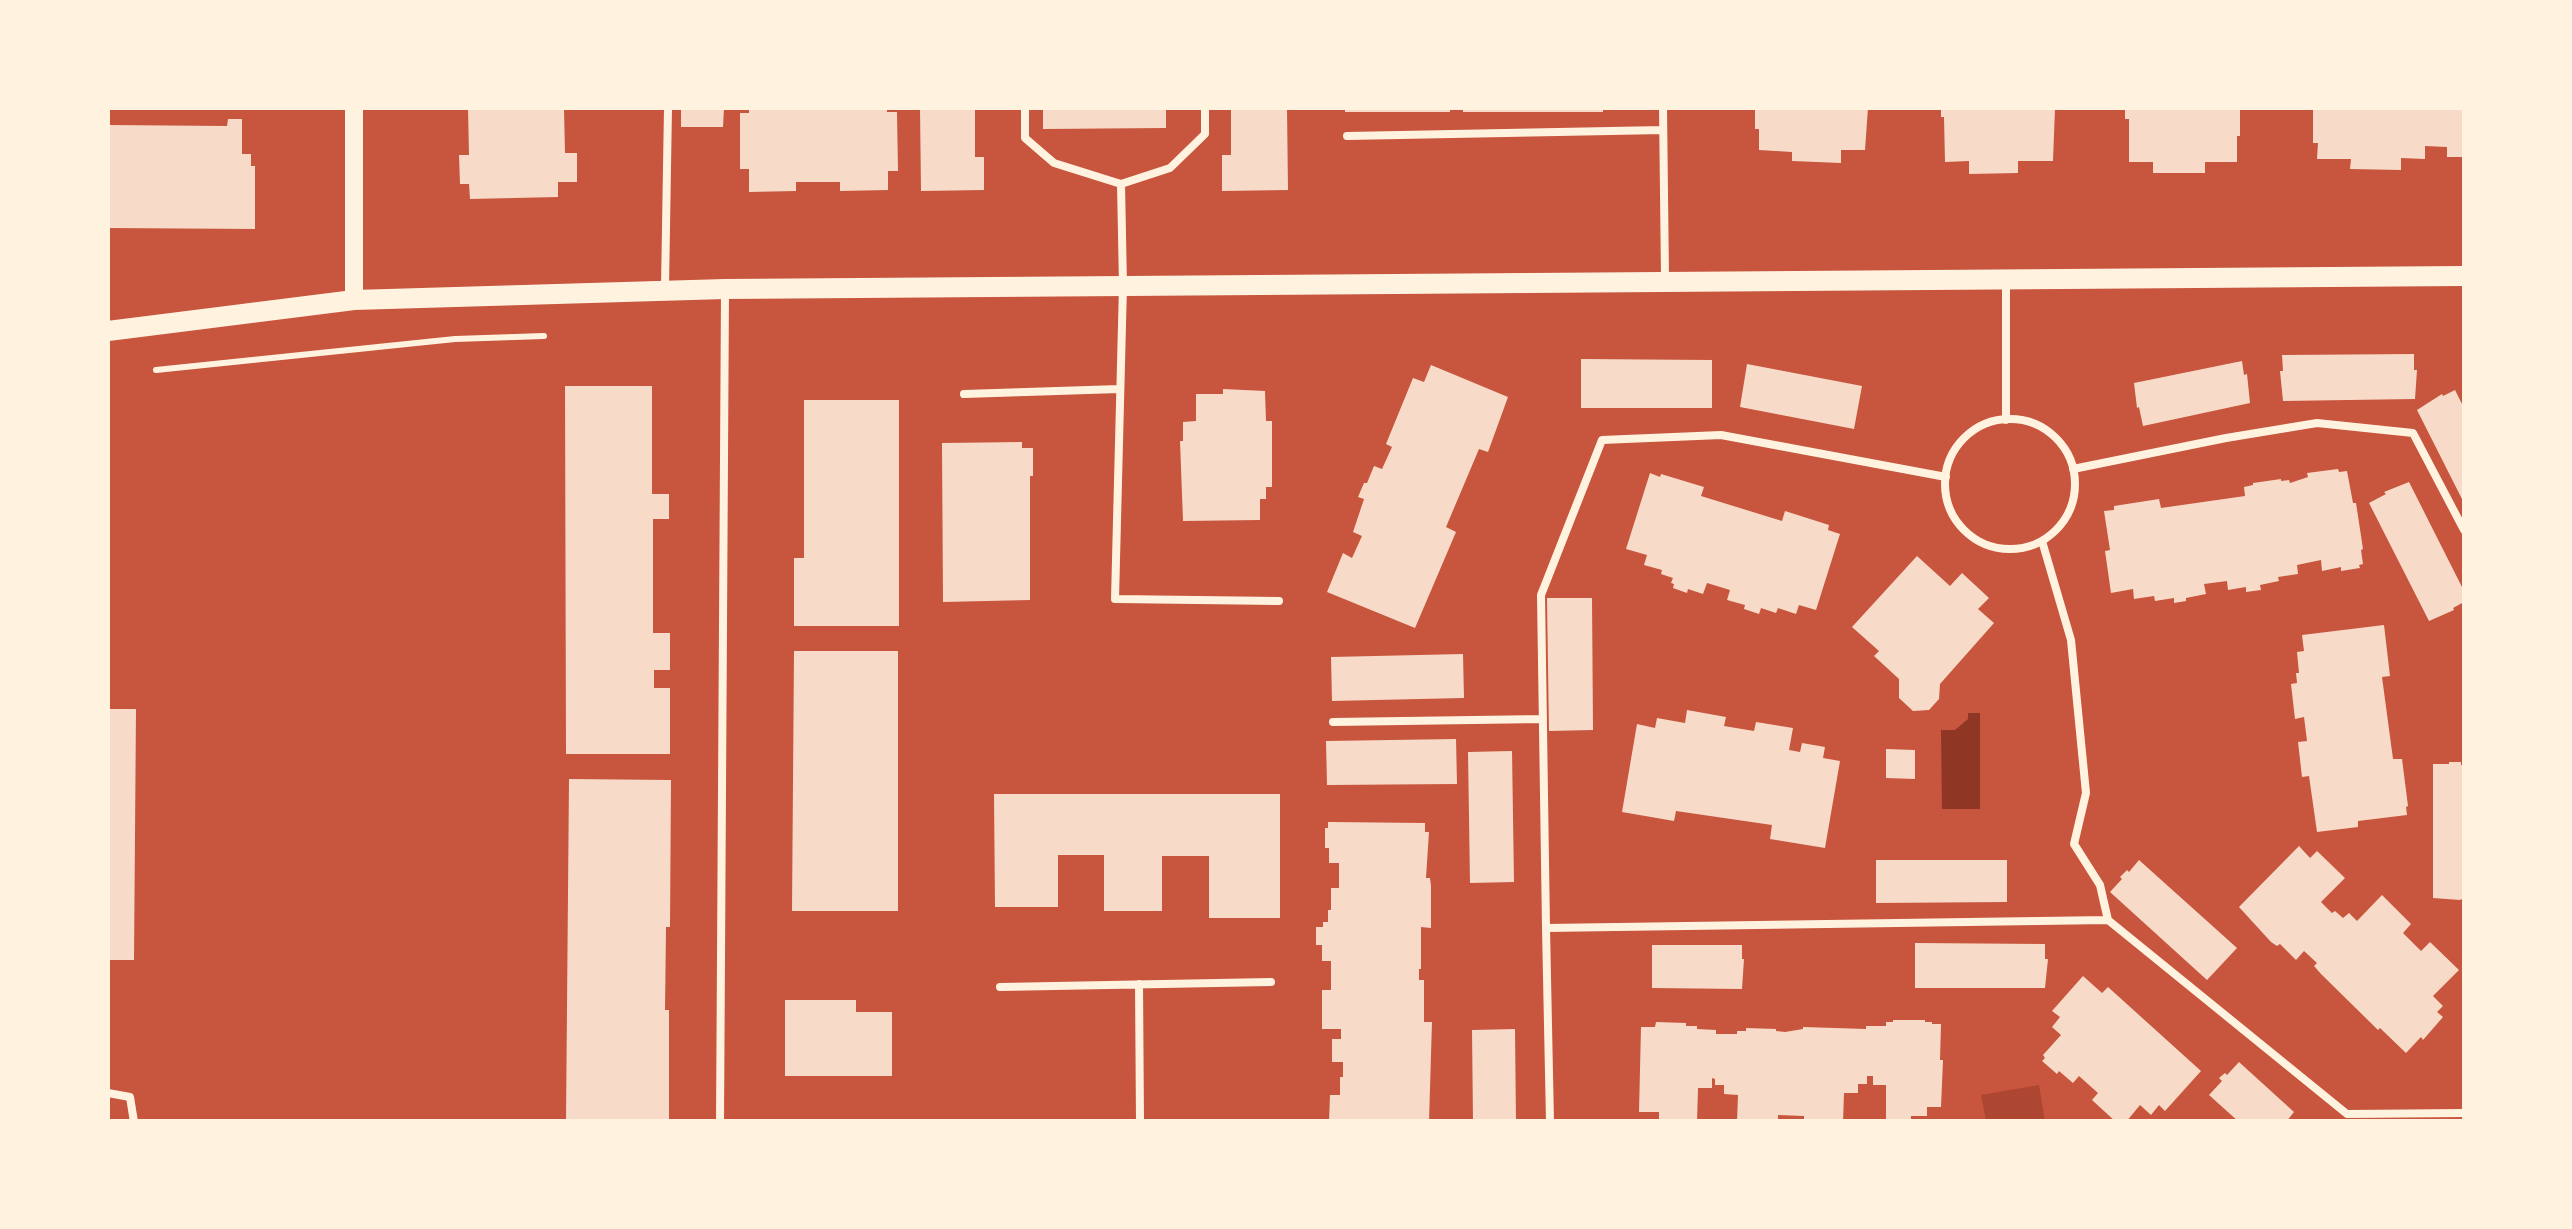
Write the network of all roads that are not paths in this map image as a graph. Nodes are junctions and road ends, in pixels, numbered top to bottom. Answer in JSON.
{"nodes":[{"id":1,"x":354,"y":108,"type":"edge"},
{"id":2,"x":668,"y":108,"type":"edge"},
{"id":3,"x":1025,"y":108,"type":"edge"},
{"id":4,"x":1205,"y":108,"type":"edge"},
{"id":5,"x":1662,"y":108,"type":"edge"},
{"id":6,"x":1663,"y":130,"type":"junction"},
{"id":7,"x":1347,"y":136,"type":"dead end"},
{"id":8,"x":1121,"y":184,"type":"junction"},
{"id":9,"x":2464,"y":276,"type":"edge"},
{"id":10,"x":2006,"y":280,"type":"junction"},
{"id":11,"x":1665,"y":283,"type":"junction"},
{"id":12,"x":1123,"y":286,"type":"junction"},
{"id":13,"x":726,"y":289,"type":"junction"},
{"id":14,"x":664,"y":291,"type":"junction"},
{"id":15,"x":354,"y":300,"type":"junction"},
{"id":16,"x":108,"y":331,"type":"edge"},
{"id":17,"x":1119,"y":389,"type":"junction"},
{"id":18,"x":964,"y":394,"type":"dead end"},
{"id":19,"x":2006,"y":420,"type":"junction"},
{"id":20,"x":2073,"y":468,"type":"junction"},
{"id":21,"x":1946,"y":477,"type":"junction"},
{"id":22,"x":2464,"y":530,"type":"edge"},
{"id":23,"x":2042,"y":541,"type":"junction"},
{"id":24,"x":1280,"y":601,"type":"dead end"},
{"id":25,"x":1543,"y":720,"type":"junction"},
{"id":26,"x":1333,"y":722,"type":"dead end"},
{"id":27,"x":2108,"y":920,"type":"junction"},
{"id":28,"x":1546,"y":928,"type":"junction"},
{"id":29,"x":1270,"y":982,"type":"dead end"},
{"id":30,"x":1139,"y":984,"type":"junction"},
{"id":31,"x":1000,"y":986,"type":"dead end"},
{"id":32,"x":108,"y":1093,"type":"edge"},
{"id":33,"x":2464,"y":1113,"type":"edge"},
{"id":34,"x":134,"y":1122,"type":"edge"},
{"id":35,"x":720,"y":1122,"type":"edge"},
{"id":36,"x":1140,"y":1122,"type":"edge"},
{"id":37,"x":1550,"y":1122,"type":"edge"}],
"edges":[{"from":1,"to":15,"type":"street"},
{"from":2,"to":14,"type":"lane"},
{"from":3,"to":8,"type":"lane"},
{"from":4,"to":8,"type":"lane"},
{"from":5,"to":6,"type":"lane"},
{"from":6,"to":7,"type":"lane"},
{"from":6,"to":11,"type":"lane"},
{"from":8,"to":12,"type":"lane"},
{"from":9,"to":10,"type":"main road"},
{"from":10,"to":11,"type":"main road"},
{"from":10,"to":19,"type":"lane"},
{"from":11,"to":12,"type":"main road"},
{"from":12,"to":13,"type":"main road"},
{"from":12,"to":17,"type":"lane"},
{"from":13,"to":14,"type":"main road"},
{"from":13,"to":35,"type":"lane"},
{"from":14,"to":15,"type":"main road"},
{"from":15,"to":16,"type":"main road"},
{"from":17,"to":18,"type":"lane"},
{"from":17,"to":24,"type":"lane"},
{"from":19,"to":20,"type":"lane"},
{"from":19,"to":21,"type":"lane"},
{"from":20,"to":22,"type":"lane"},
{"from":20,"to":23,"type":"lane"},
{"from":21,"to":23,"type":"lane"},
{"from":21,"to":25,"type":"lane"},
{"from":23,"to":27,"type":"lane"},
{"from":25,"to":26,"type":"lane"},
{"from":25,"to":28,"type":"lane"},
{"from":27,"to":28,"type":"lane"},
{"from":27,"to":33,"type":"lane"},
{"from":28,"to":37,"type":"lane"},
{"from":29,"to":30,"type":"lane"},
{"from":30,"to":31,"type":"lane"},
{"from":30,"to":36,"type":"lane"},
{"from":32,"to":34,"type":"lane"}]}
